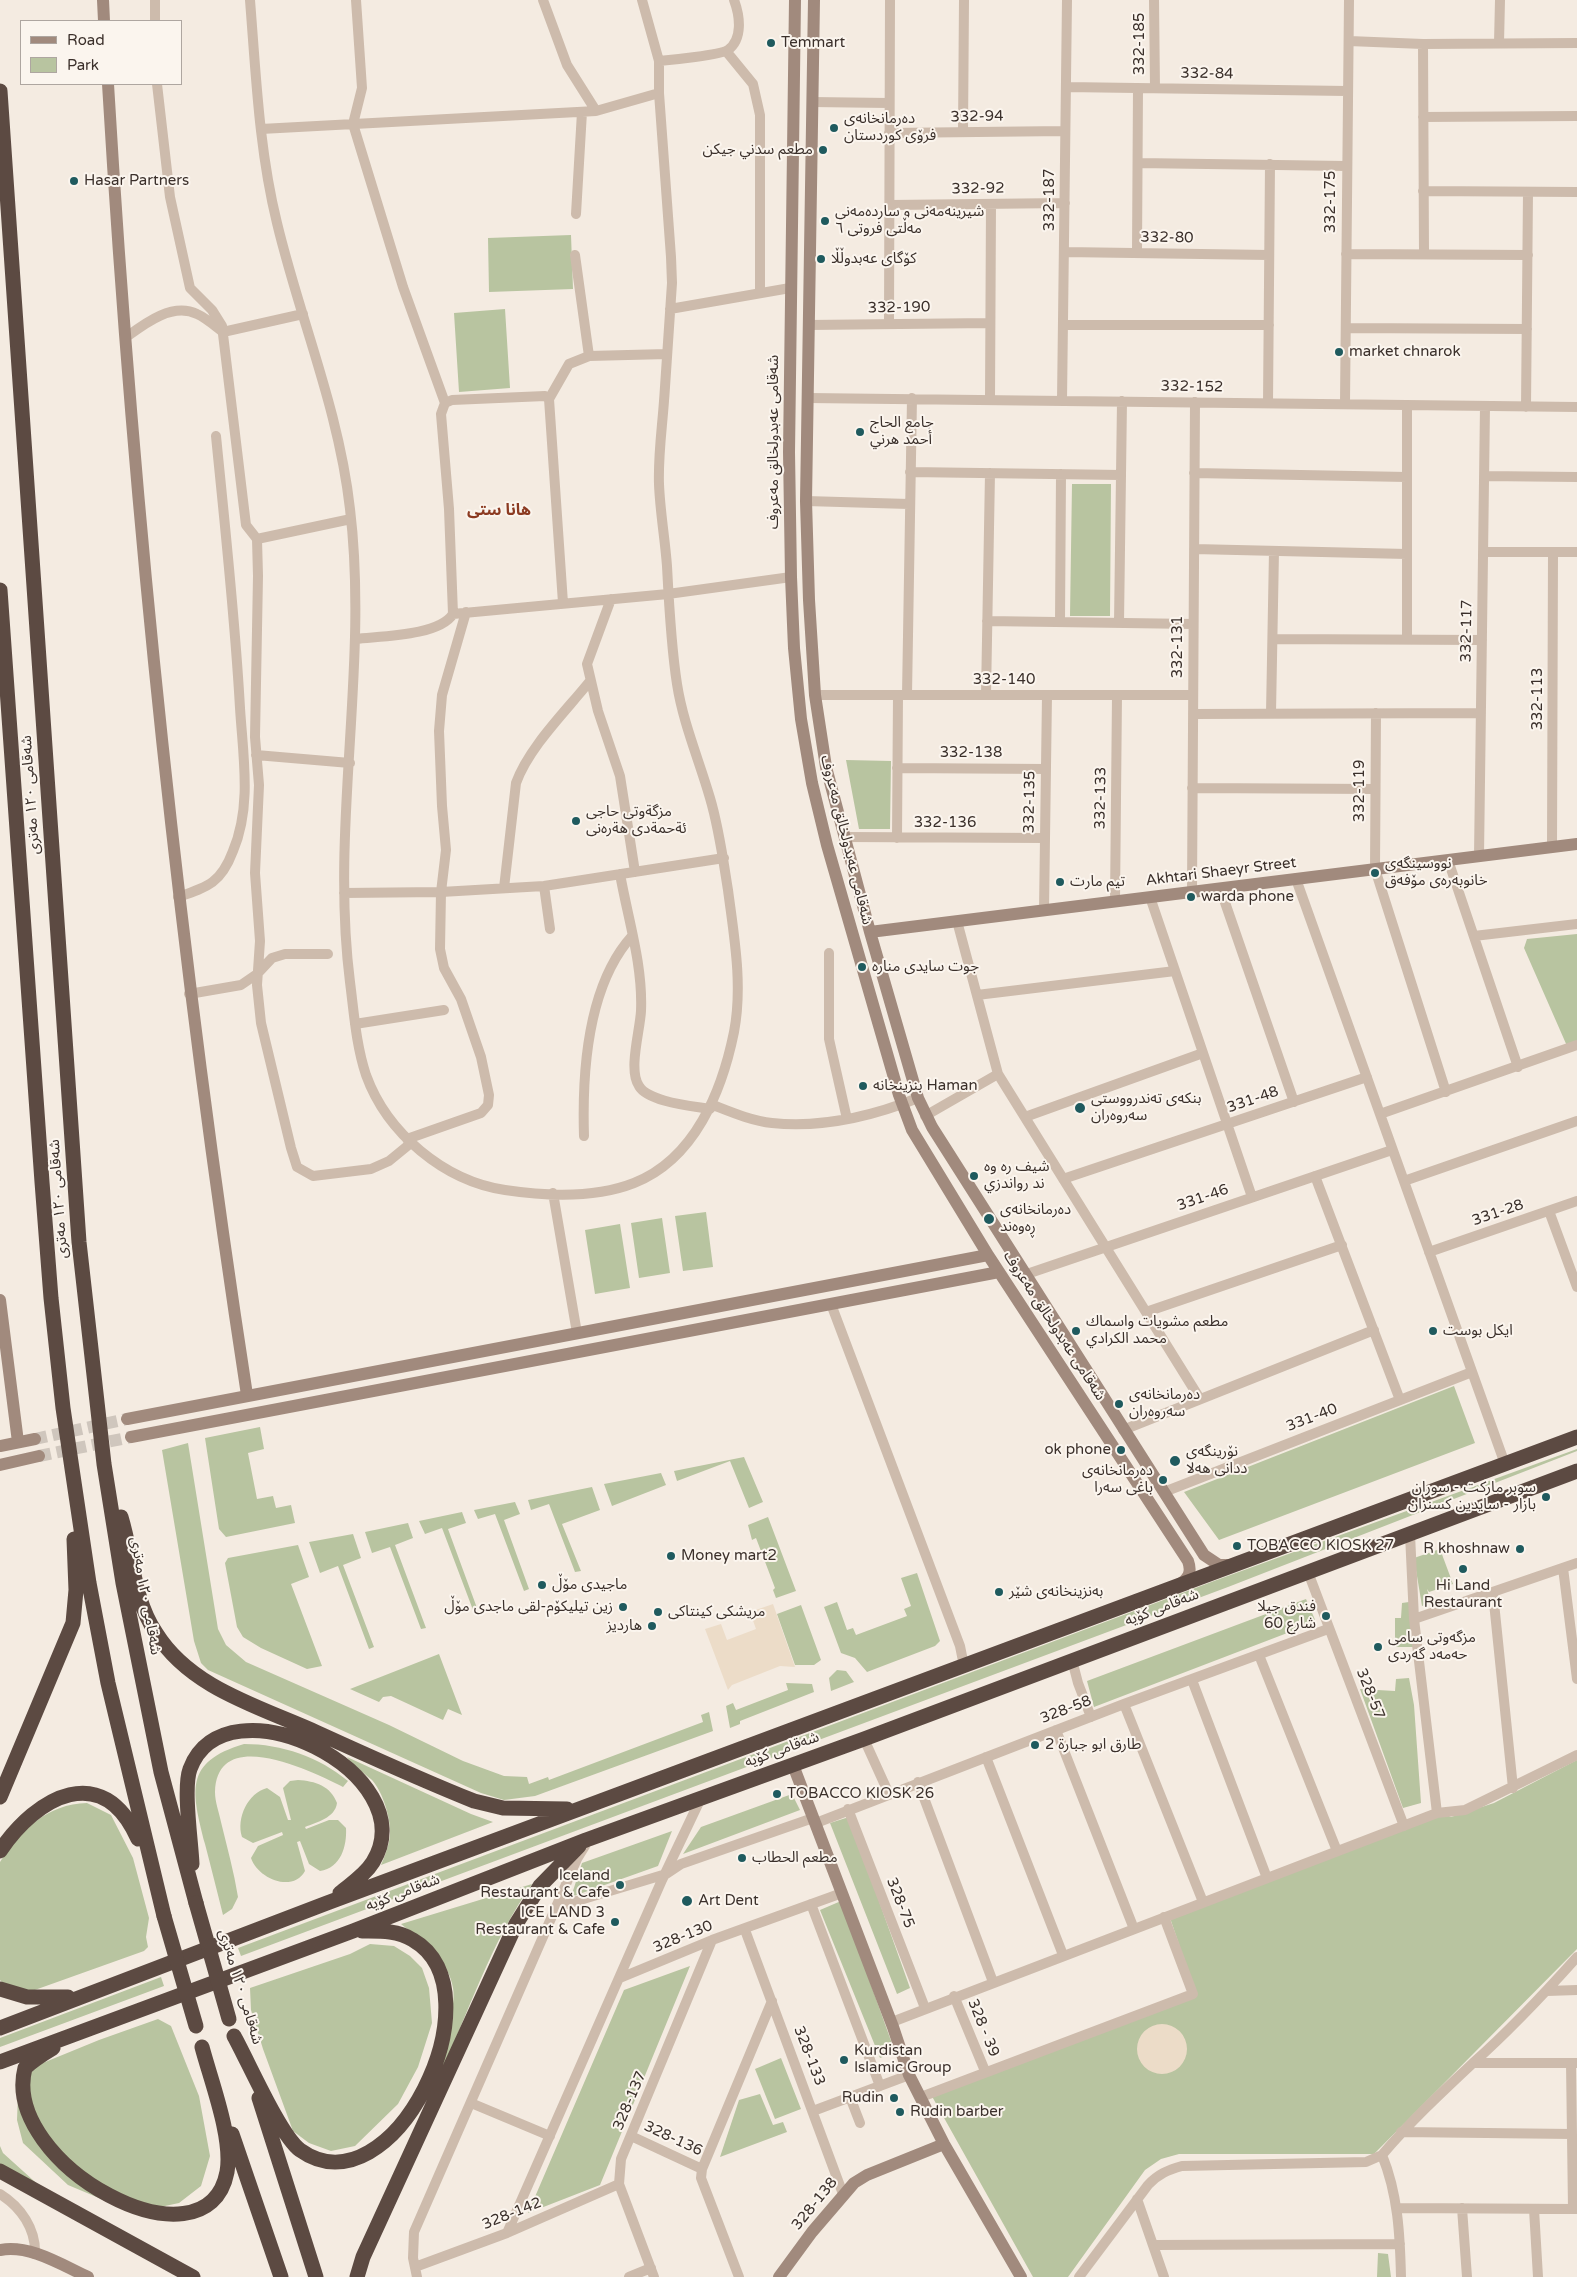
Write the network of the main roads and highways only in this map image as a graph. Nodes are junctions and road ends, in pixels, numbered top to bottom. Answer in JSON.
{"nodes":[{"id":1,"x":0,"y":91,"type":"edge"},
{"id":2,"x":0,"y":590,"type":"edge"},
{"id":3,"x":1577,"y":1437,"type":"edge"},
{"id":4,"x":104,"y":1464,"type":"junction"},
{"id":5,"x":1577,"y":1471,"type":"edge"},
{"id":6,"x":73,"y":1483,"type":"junction"},
{"id":7,"x":0,"y":1797,"type":"edge"},
{"id":8,"x":586,"y":1807,"type":"junction"},
{"id":9,"x":587,"y":1840,"type":"junction"},
{"id":10,"x":0,"y":1851,"type":"edge"},
{"id":11,"x":195,"y":1901,"type":"junction"},
{"id":12,"x":327,"y":1903,"type":"junction"},
{"id":13,"x":162,"y":1909,"type":"junction"},
{"id":14,"x":352,"y":1931,"type":"junction"},
{"id":15,"x":0,"y":1989,"type":"edge"},
{"id":16,"x":80,"y":1997,"type":"junction"},
{"id":17,"x":0,"y":2028,"type":"edge"},
{"id":18,"x":76,"y":2033,"type":"junction"},
{"id":19,"x":234,"y":2036,"type":"junction"},
{"id":20,"x":202,"y":2047,"type":"junction"},
{"id":21,"x":0,"y":2062,"type":"edge"},
{"id":22,"x":11,"y":2110,"type":"dead end"},
{"id":23,"x":0,"y":2171,"type":"edge"},
{"id":24,"x":89,"y":2200,"type":"dead end"},
{"id":25,"x":193,"y":2277,"type":"edge"},
{"id":26,"x":281,"y":2277,"type":"edge"},
{"id":27,"x":316,"y":2277,"type":"edge"},
{"id":28,"x":356,"y":2277,"type":"edge"}],
"edges":[{"from":1,"to":4,"type":"highway","name":"شەقامی ١٢٠ مەتری"},
{"from":2,"to":6,"type":"highway","name":"شەقامی ١٢٠ مەتری"},
{"from":3,"to":8,"type":"highway","name":"شەقامی کۆیە"},
{"from":4,"to":8,"type":"highway"},
{"from":4,"to":11,"type":"highway","name":"شەقامی ١٢٠ مەتری"},
{"from":5,"to":9,"type":"highway","name":"شەقامی کۆیە"},
{"from":6,"to":7,"type":"highway"},
{"from":6,"to":13,"type":"highway","name":"شەقامی ١٢٠ مەتری"},
{"from":8,"to":12,"type":"highway","name":"شەقامی کۆیە"},
{"from":9,"to":14,"type":"highway","name":"شەقامی کۆیە"},
{"from":9,"to":28,"type":"highway"},
{"from":10,"to":13,"type":"highway"},
{"from":11,"to":12,"type":"highway"},
{"from":11,"to":19,"type":"highway","name":"شەقامی ١٢٠ مەتری","bridge":true},
{"from":12,"to":16,"type":"highway","name":"شەقامی کۆیە"},
{"from":13,"to":20,"type":"highway","name":"شەقامی ١٢٠ مەتری","bridge":true},
{"from":14,"to":18,"type":"highway","name":"شەقامی کۆیە"},
{"from":14,"to":19,"type":"highway"},
{"from":15,"to":16,"type":"highway"},
{"from":16,"to":17,"type":"highway","name":"شەقامی کۆیە"},
{"from":18,"to":21,"type":"highway","name":"شەقامی کۆیە"},
{"from":18,"to":22,"type":"highway"},
{"from":19,"to":27,"type":"highway","name":"شەقامی ١٢٠ مەتری"},
{"from":20,"to":24,"type":"highway"},
{"from":20,"to":26,"type":"highway","name":"شەقامی ١٢٠ مەتری"},
{"from":23,"to":25,"type":"highway"}]}
